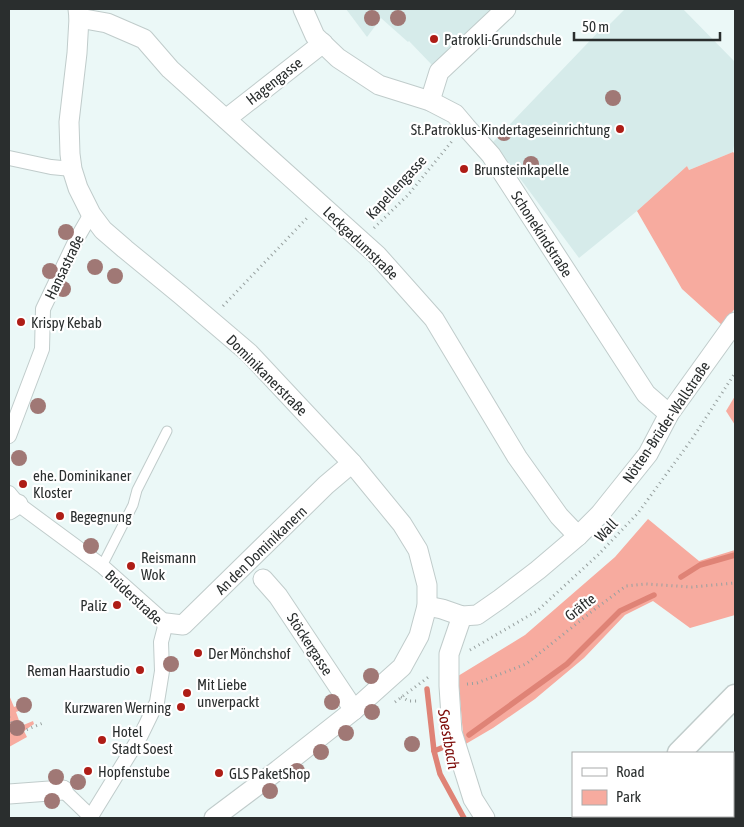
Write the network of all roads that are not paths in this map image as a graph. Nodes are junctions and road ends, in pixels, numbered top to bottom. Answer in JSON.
{"nodes":[{"id":1,"x":303,"y":9,"type":"edge"},
{"id":2,"x":506,"y":9,"type":"edge"},
{"id":3,"x":79,"y":13,"type":"edge"},
{"id":4,"x":322,"y":44,"type":"junction"},
{"id":5,"x":430,"y":101,"type":"junction"},
{"id":6,"x":226,"y":119,"type":"junction"},
{"id":7,"x":9,"y":158,"type":"edge"},
{"id":8,"x":72,"y":169,"type":"junction"},
{"id":9,"x":91,"y":214,"type":"junction"},
{"id":10,"x":735,"y":322,"type":"edge"},
{"id":11,"x":669,"y":414,"type":"junction"},
{"id":12,"x":167,"y":431,"type":"dead end"},
{"id":13,"x":9,"y":436,"type":"edge"},
{"id":14,"x":352,"y":463,"type":"junction"},
{"id":15,"x":12,"y":502,"type":"edge"},
{"id":16,"x":578,"y":536,"type":"junction"},
{"id":17,"x":102,"y":566,"type":"junction"},
{"id":18,"x":263,"y":579,"type":"dead end"},
{"id":19,"x":427,"y":606,"type":"junction"},
{"id":20,"x":462,"y":616,"type":"junction"},
{"id":21,"x":166,"y":622,"type":"junction"},
{"id":22,"x":735,"y":696,"type":"edge"},
{"id":23,"x":354,"y":710,"type":"junction"},
{"id":24,"x":680,"y":752,"type":"edge"},
{"id":25,"x":63,"y":790,"type":"joint"},
{"id":26,"x":9,"y":794,"type":"edge"},
{"id":27,"x":91,"y":818,"type":"edge"},
{"id":28,"x":214,"y":818,"type":"edge"},
{"id":29,"x":485,"y":818,"type":"edge"}],
"edges":[{"from":1,"to":4,"type":"street","name":"Schonekindstraße"},
{"from":2,"to":5,"type":"street"},
{"from":3,"to":6,"type":"street","name":"Leckgadumstraße"},
{"from":3,"to":8,"type":"street"},
{"from":4,"to":5,"type":"street","name":"Schonekindstraße"},
{"from":4,"to":6,"type":"street","name":"Hagengasse"},
{"from":5,"to":11,"type":"street","name":"Schonekindstraße"},
{"from":6,"to":16,"type":"street","name":"Leckgadumstraße"},
{"from":7,"to":8,"type":"street"},
{"from":8,"to":9,"type":"street","name":"Dominikanerstraße"},
{"from":9,"to":13,"type":"street","name":"Hansastraße"},
{"from":9,"to":14,"type":"street","name":"Dominikanerstraße"},
{"from":10,"to":11,"type":"street","name":"Nötten-Brüder-Wallstraße"},
{"from":11,"to":16,"type":"street","name":"Nötten-Brüder-Wallstraße"},
{"from":12,"to":17,"type":"lane"},
{"from":14,"to":19,"type":"street","name":"Dominikanerstraße"},
{"from":14,"to":21,"type":"street","name":"An den Dominikanern"},
{"from":15,"to":17,"type":"street","name":"Brüderstraße"},
{"from":16,"to":20,"type":"street","name":"Nötten-Brüder-Wallstraße"},
{"from":17,"to":21,"type":"street","name":"Brüderstraße"},
{"from":18,"to":23,"type":"street","name":"Stöckergasse"},
{"from":19,"to":20,"type":"street"},
{"from":19,"to":23,"type":"street"},
{"from":20,"to":29,"type":"street"},
{"from":21,"to":27,"type":"street","name":"Brüderstraße"},
{"from":22,"to":24,"type":"street"},
{"from":23,"to":28,"type":"street"},
{"from":25,"to":26,"type":"street"},
{"from":25,"to":27,"type":"street"}]}
